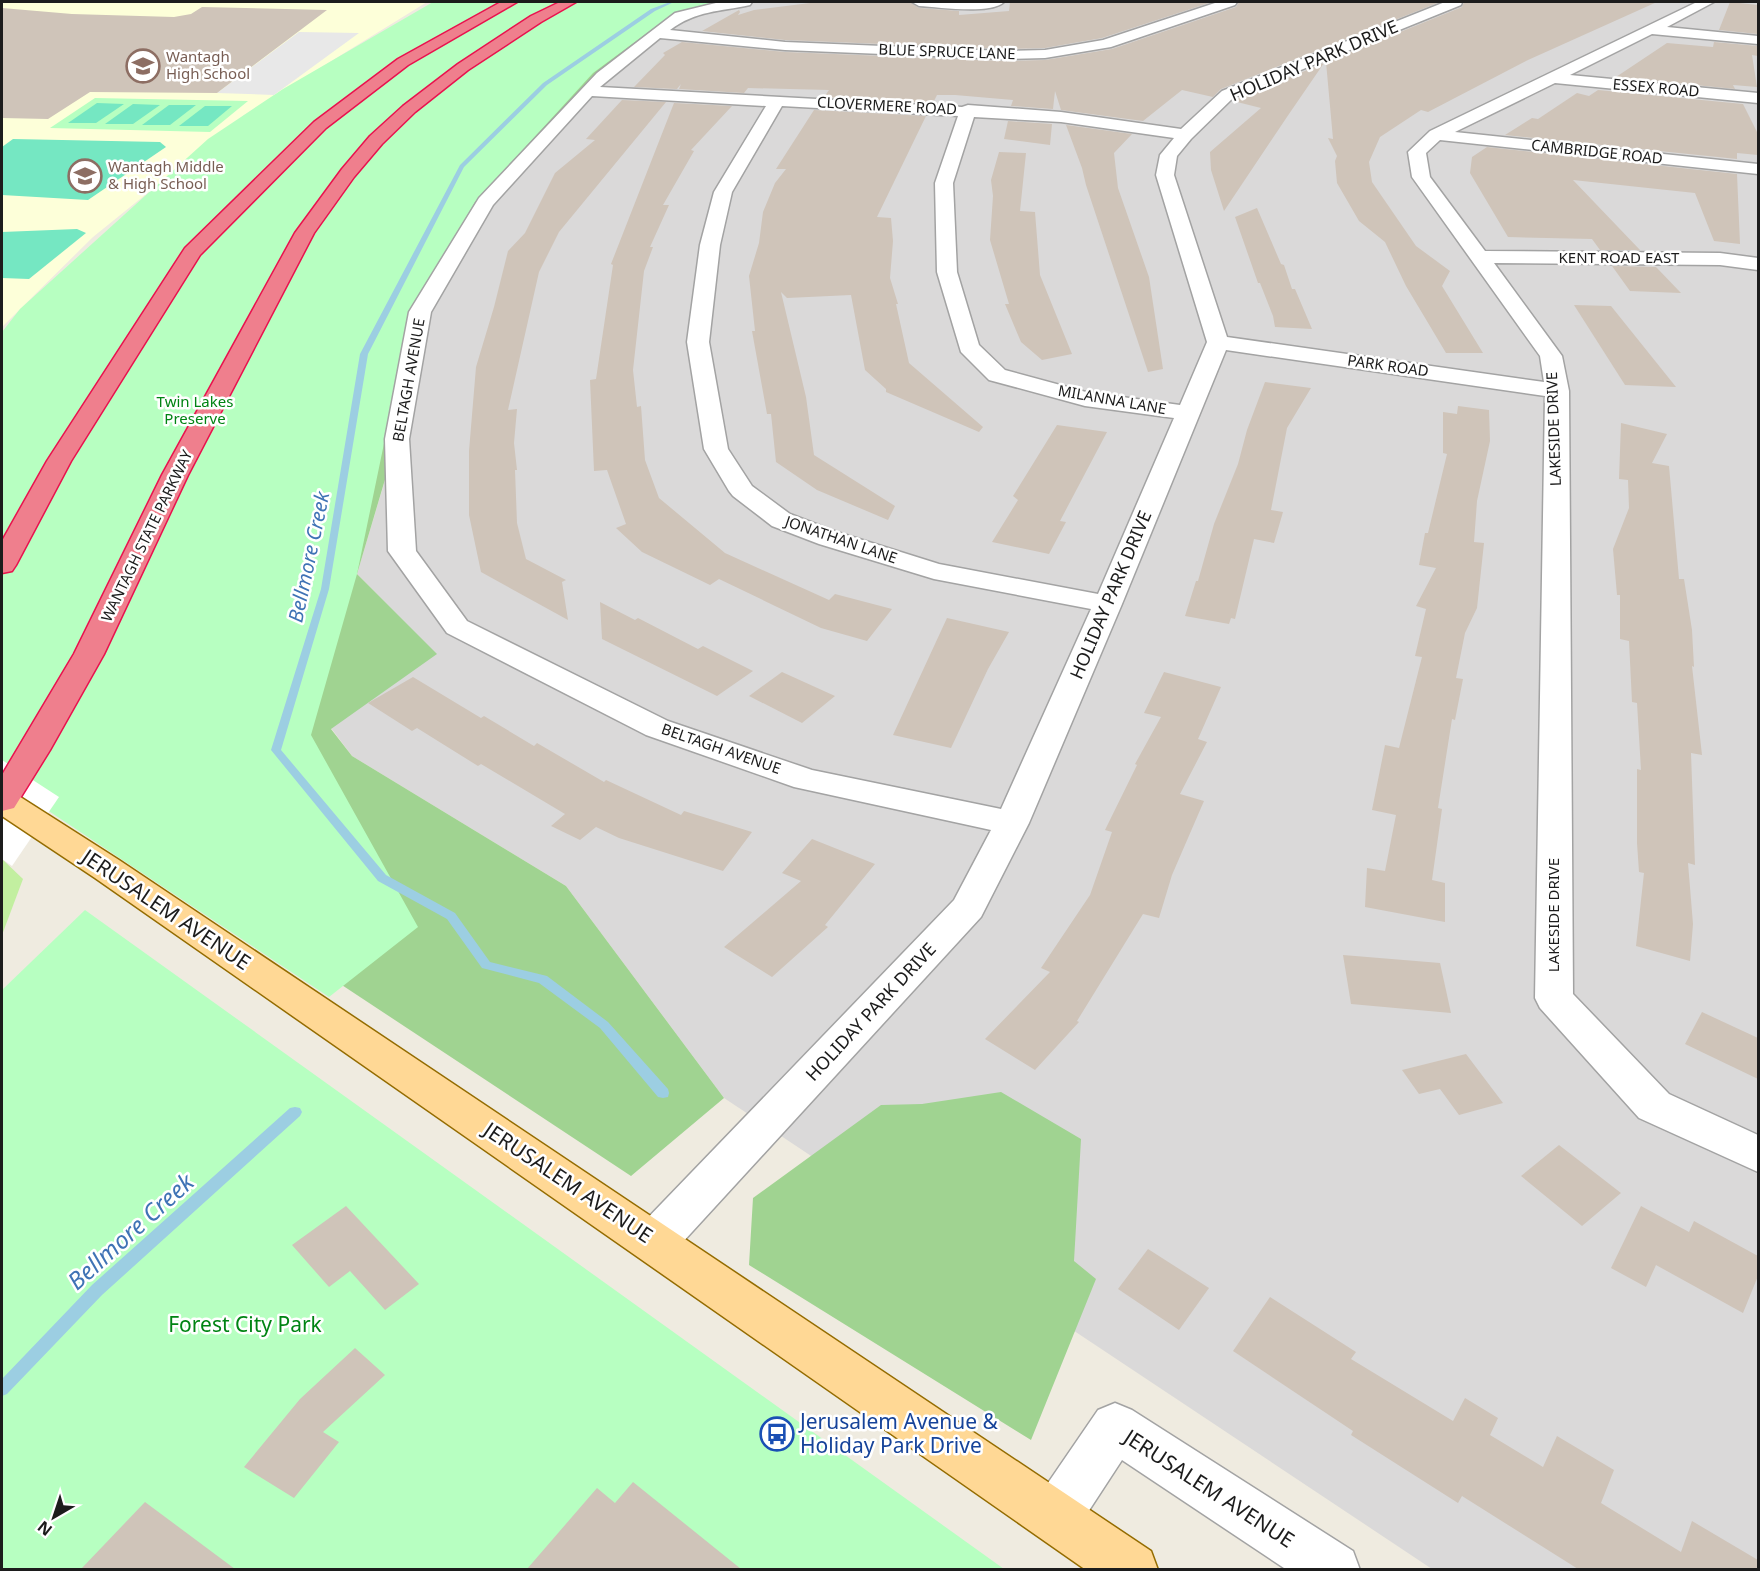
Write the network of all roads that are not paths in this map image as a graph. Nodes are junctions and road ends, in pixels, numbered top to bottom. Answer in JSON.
{"nodes":[{"id":1,"x":510,"y":2,"type":"edge"},
{"id":2,"x":569,"y":2,"type":"edge"},
{"id":3,"x":745,"y":2,"type":"edge"},
{"id":4,"x":919,"y":2,"type":"edge"},
{"id":5,"x":997,"y":2,"type":"edge"},
{"id":6,"x":1203,"y":2,"type":"edge"},
{"id":7,"x":1707,"y":2,"type":"edge"},
{"id":8,"x":1224,"y":3,"type":"edge"},
{"id":9,"x":1411,"y":3,"type":"dead end"},
{"id":10,"x":1447,"y":5,"type":"edge"},
{"id":11,"x":1651,"y":30,"type":"junction"},
{"id":12,"x":657,"y":33,"type":"junction"},
{"id":13,"x":1758,"y":40,"type":"edge"},
{"id":14,"x":1554,"y":78,"type":"junction"},
{"id":15,"x":589,"y":91,"type":"junction"},
{"id":16,"x":1758,"y":98,"type":"edge"},
{"id":17,"x":777,"y":101,"type":"junction"},
{"id":18,"x":968,"y":110,"type":"junction"},
{"id":19,"x":1185,"y":135,"type":"junction"},
{"id":20,"x":1436,"y":135,"type":"junction"},
{"id":21,"x":1758,"y":169,"type":"edge"},
{"id":22,"x":1479,"y":257,"type":"junction"},
{"id":23,"x":1758,"y":264,"type":"edge"},
{"id":24,"x":1218,"y":342,"type":"junction"},
{"id":25,"x":1557,"y":391,"type":"junction"},
{"id":26,"x":1188,"y":413,"type":"junction"},
{"id":27,"x":2,"y":566,"type":"edge"},
{"id":28,"x":1108,"y":604,"type":"junction"},
{"id":29,"x":2,"y":801,"type":"edge"},
{"id":30,"x":1012,"y":823,"type":"junction"},
{"id":31,"x":1758,"y":1154,"type":"edge"},
{"id":32,"x":654,"y":1242,"type":"junction"},
{"id":33,"x":1055,"y":1517,"type":"junction"},
{"id":34,"x":1132,"y":1569,"type":"edge"},
{"id":35,"x":1334,"y":1569,"type":"edge"}],
"edges":[{"from":1,"to":27,"type":"highway"},
{"from":2,"to":29,"type":"highway","name":"WANTAGH STATE PARKWAY"},
{"from":3,"to":12,"type":"street","name":"BELTAGH AVENUE"},
{"from":4,"to":5,"type":"street"},
{"from":6,"to":8,"type":"street"},
{"from":7,"to":11,"type":"street","name":"LAKESIDE DRIVE"},
{"from":8,"to":12,"type":"street","name":"BLUE SPRUCE LANE"},
{"from":9,"to":10,"type":"street"},
{"from":10,"to":19,"type":"street","name":"HOLIDAY PARK DRIVE"},
{"from":11,"to":13,"type":"street"},
{"from":11,"to":14,"type":"street","name":"LAKESIDE DRIVE"},
{"from":12,"to":15,"type":"street","name":"BELTAGH AVENUE"},
{"from":14,"to":16,"type":"street","name":"ESSEX ROAD"},
{"from":14,"to":20,"type":"street","name":"LAKESIDE DRIVE"},
{"from":15,"to":17,"type":"street","name":"CLOVERMERE ROAD"},
{"from":15,"to":30,"type":"street","name":"BELTAGH AVENUE"},
{"from":17,"to":18,"type":"street","name":"CLOVERMERE ROAD"},
{"from":17,"to":28,"type":"street","name":"JONATHAN LANE"},
{"from":18,"to":19,"type":"street","name":"CLOVERMERE ROAD"},
{"from":18,"to":26,"type":"street","name":"MILANNA LANE"},
{"from":19,"to":24,"type":"street","name":"HOLIDAY PARK DRIVE"},
{"from":20,"to":21,"type":"street","name":"CAMBRIDGE ROAD"},
{"from":20,"to":22,"type":"street","name":"LAKESIDE DRIVE"},
{"from":22,"to":23,"type":"street","name":"KENT ROAD EAST"},
{"from":22,"to":25,"type":"street","name":"LAKESIDE DRIVE"},
{"from":24,"to":25,"type":"street","name":"PARK ROAD"},
{"from":24,"to":26,"type":"street","name":"HOLIDAY PARK DRIVE"},
{"from":25,"to":31,"type":"street","name":"LAKESIDE DRIVE"},
{"from":26,"to":28,"type":"street","name":"HOLIDAY PARK DRIVE"},
{"from":28,"to":30,"type":"street","name":"HOLIDAY PARK DRIVE"},
{"from":29,"to":32,"type":"main road","name":"JERUSALEM AVENUE"},
{"from":30,"to":32,"type":"street","name":"HOLIDAY PARK DRIVE"},
{"from":32,"to":33,"type":"main road","name":"JERUSALEM AVENUE"},
{"from":33,"to":34,"type":"main road","name":"JERUSALEM AVENUE"},
{"from":33,"to":35,"type":"street","name":"JERUSALEM AVENUE"}]}
